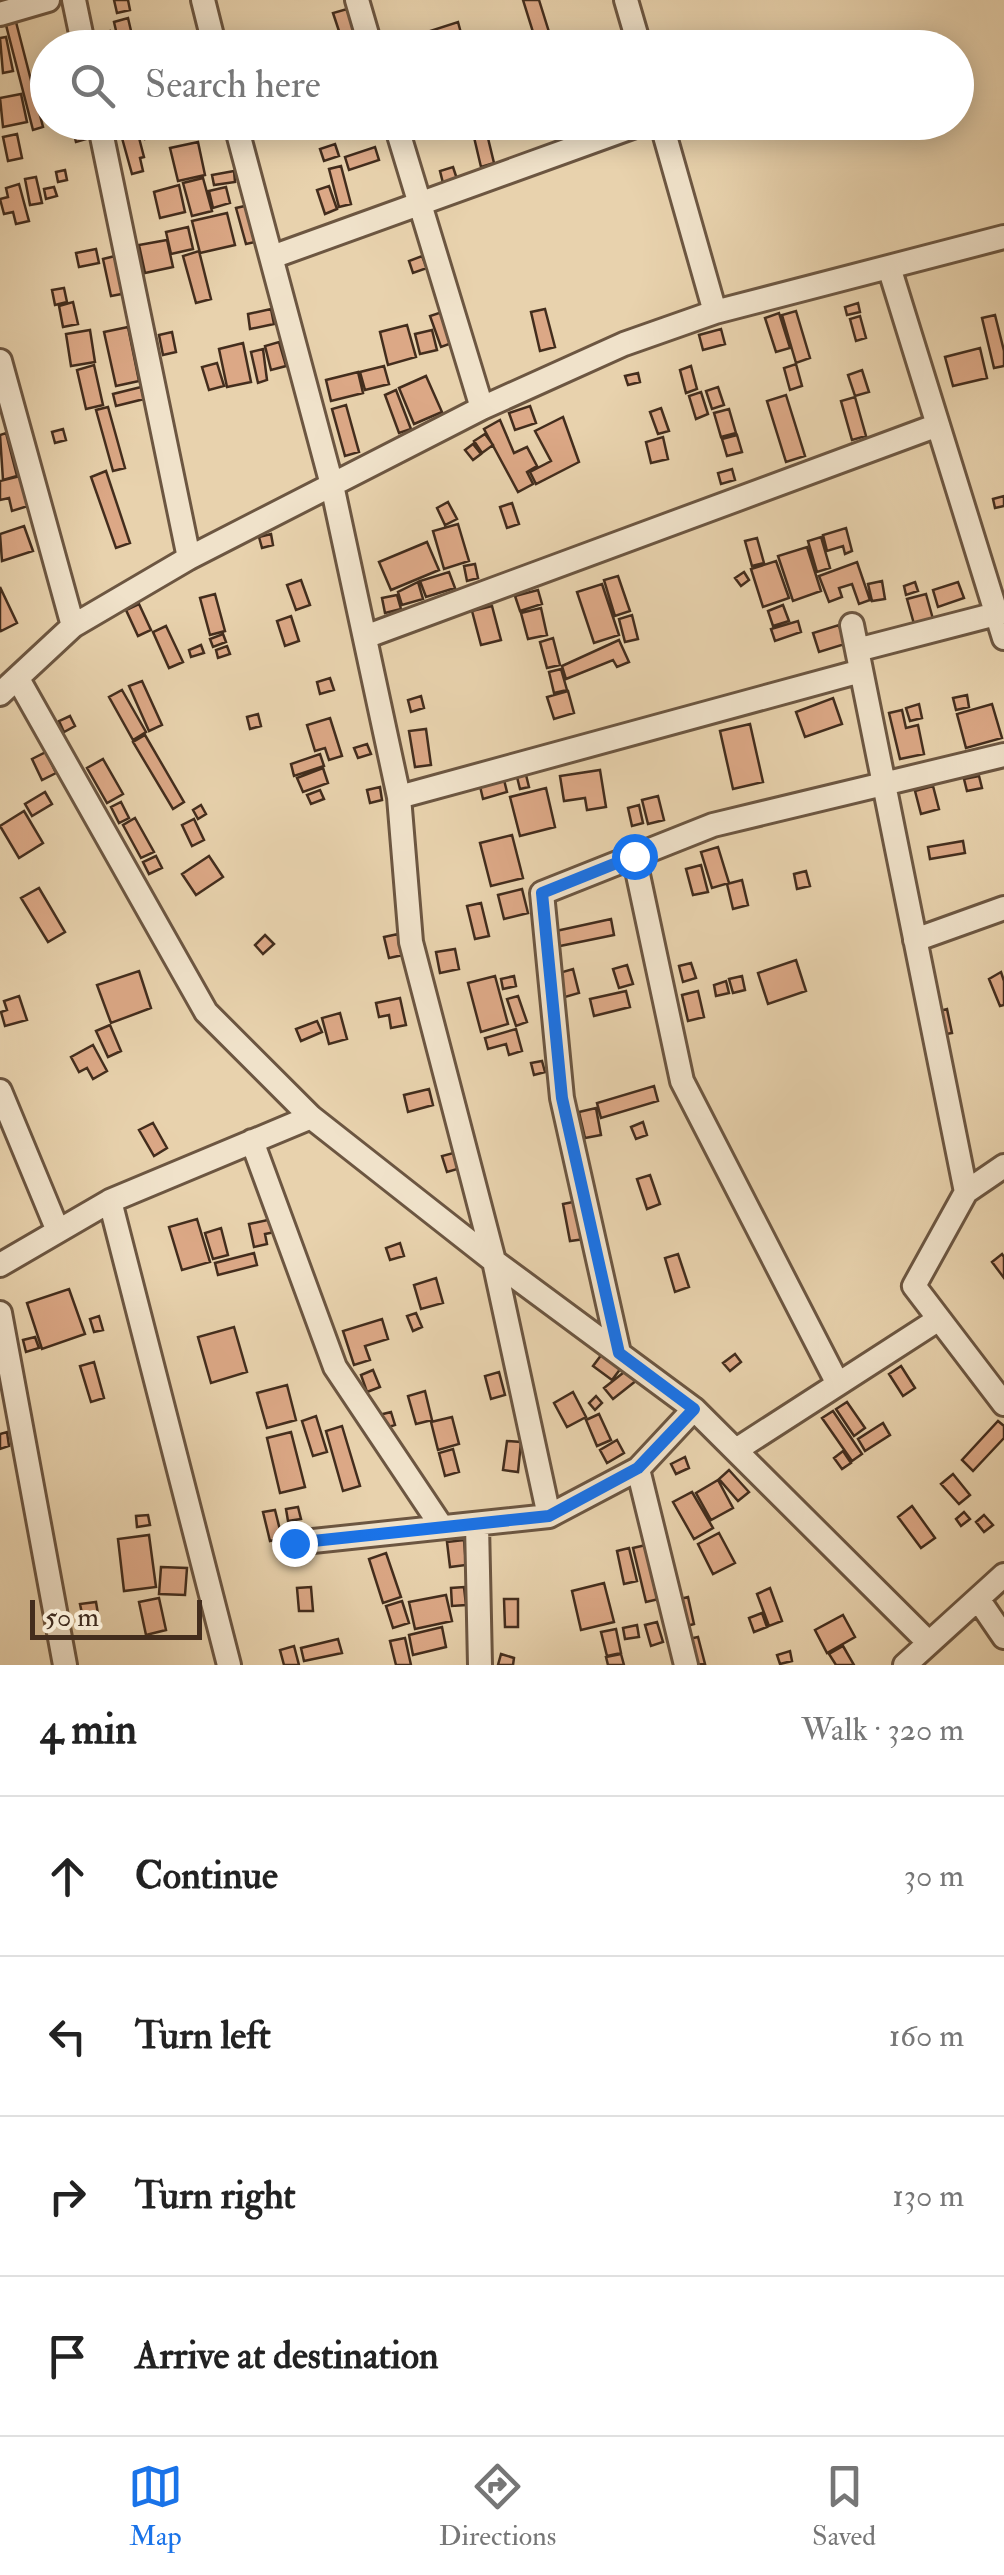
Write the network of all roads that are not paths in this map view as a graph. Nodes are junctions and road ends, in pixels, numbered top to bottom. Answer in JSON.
{"nodes":[{"id":1,"x":48,"y":0,"type":"edge"},
{"id":2,"x":74,"y":0,"type":"edge"},
{"id":3,"x":203,"y":0,"type":"edge"},
{"id":4,"x":357,"y":0,"type":"edge"},
{"id":5,"x":626,"y":0,"type":"edge"},
{"id":6,"x":0,"y":14,"type":"edge"},
{"id":7,"x":80,"y":30,"type":"edge"},
{"id":8,"x":211,"y":30,"type":"edge"},
{"id":9,"x":366,"y":30,"type":"edge"},
{"id":10,"x":635,"y":30,"type":"edge"},
{"id":11,"x":103,"y":140,"type":"edge"},
{"id":12,"x":241,"y":140,"type":"edge"},
{"id":13,"x":400,"y":140,"type":"edge"},
{"id":14,"x":596,"y":140,"type":"edge"},
{"id":15,"x":666,"y":140,"type":"edge"},
{"id":16,"x":420,"y":204,"type":"junction"},
{"id":17,"x":1004,"y":237,"type":"edge"},
{"id":18,"x":272,"y":257,"type":"junction"},
{"id":19,"x":889,"y":267,"type":"junction"},
{"id":20,"x":716,"y":312,"type":"junction"},
{"id":21,"x":0,"y":361,"type":"edge"},
{"id":22,"x":482,"y":408,"type":"junction"},
{"id":23,"x":938,"y":424,"type":"junction"},
{"id":24,"x":332,"y":485,"type":"junction"},
{"id":25,"x":189,"y":558,"type":"junction"},
{"id":26,"x":1000,"y":613,"type":"edge"},
{"id":27,"x":852,"y":625,"type":"dead end"},
{"id":28,"x":74,"y":626,"type":"junction"},
{"id":29,"x":365,"y":637,"type":"junction"},
{"id":30,"x":1004,"y":638,"type":"edge"},
{"id":31,"x":859,"y":660,"type":"junction"},
{"id":32,"x":9,"y":686,"type":"edge"},
{"id":33,"x":1004,"y":755,"type":"edge"},
{"id":34,"x":884,"y":784,"type":"junction"},
{"id":35,"x":399,"y":798,"type":"junction"},
{"id":36,"x":634,"y":856,"type":"junction"},
{"id":37,"x":1004,"y":908,"type":"edge"},
{"id":38,"x":915,"y":940,"type":"junction"},
{"id":39,"x":0,"y":1090,"type":"edge"},
{"id":40,"x":311,"y":1117,"type":"junction"},
{"id":41,"x":252,"y":1142,"type":"junction"},
{"id":42,"x":1004,"y":1166,"type":"edge"},
{"id":43,"x":966,"y":1192,"type":"junction"},
{"id":44,"x":110,"y":1201,"type":"junction"},
{"id":45,"x":58,"y":1231,"type":"junction"},
{"id":46,"x":494,"y":1261,"type":"junction"},
{"id":47,"x":0,"y":1265,"type":"edge"},
{"id":48,"x":0,"y":1313,"type":"edge"},
{"id":49,"x":939,"y":1319,"type":"junction"},
{"id":50,"x":619,"y":1353,"type":"junction"},
{"id":51,"x":838,"y":1384,"type":"junction"},
{"id":52,"x":1004,"y":1404,"type":"edge"},
{"id":53,"x":694,"y":1409,"type":"junction"},
{"id":54,"x":736,"y":1450,"type":"junction"},
{"id":55,"x":638,"y":1468,"type":"junction"},
{"id":56,"x":549,"y":1516,"type":"junction"},
{"id":57,"x":477,"y":1524,"type":"junction"},
{"id":58,"x":442,"y":1527,"type":"junction"},
{"id":59,"x":294,"y":1543,"type":"dead end"},
{"id":60,"x":1004,"y":1575,"type":"edge"},
{"id":61,"x":978,"y":1599,"type":"junction"},
{"id":62,"x":1004,"y":1637,"type":"edge"},
{"id":63,"x":928,"y":1642,"type":"junction"},
{"id":64,"x":66,"y":1665,"type":"edge"},
{"id":65,"x":229,"y":1665,"type":"edge"},
{"id":66,"x":480,"y":1665,"type":"edge"},
{"id":67,"x":686,"y":1665,"type":"edge"},
{"id":68,"x":904,"y":1665,"type":"edge"}],
"edges":[{"from":1,"to":6,"type":"street"},
{"from":2,"to":7,"type":"street"},
{"from":3,"to":8,"type":"street"},
{"from":4,"to":9,"type":"street"},
{"from":5,"to":10,"type":"street"},
{"from":11,"to":25,"type":"street"},
{"from":12,"to":18,"type":"street"},
{"from":13,"to":16,"type":"street"},
{"from":14,"to":16,"type":"street"},
{"from":15,"to":20,"type":"street"},
{"from":16,"to":18,"type":"street"},
{"from":16,"to":22,"type":"street"},
{"from":17,"to":19,"type":"street"},
{"from":18,"to":24,"type":"street"},
{"from":19,"to":20,"type":"street"},
{"from":19,"to":23,"type":"street"},
{"from":20,"to":22,"type":"street"},
{"from":21,"to":28,"type":"street"},
{"from":22,"to":24,"type":"street"},
{"from":23,"to":26,"type":"street"},
{"from":23,"to":29,"type":"street"},
{"from":24,"to":25,"type":"street"},
{"from":24,"to":29,"type":"street"},
{"from":25,"to":28,"type":"street"},
{"from":26,"to":30,"type":"street"},
{"from":26,"to":31,"type":"street"},
{"from":27,"to":31,"type":"street"},
{"from":28,"to":32,"type":"street"},
{"from":29,"to":35,"type":"street"},
{"from":31,"to":34,"type":"street"},
{"from":31,"to":35,"type":"street"},
{"from":32,"to":40,"type":"street"},
{"from":33,"to":34,"type":"street"},
{"from":34,"to":36,"type":"street"},
{"from":34,"to":38,"type":"street"},
{"from":35,"to":46,"type":"street"},
{"from":36,"to":50,"type":"street"},
{"from":36,"to":51,"type":"street"},
{"from":37,"to":38,"type":"street"},
{"from":38,"to":43,"type":"street"},
{"from":39,"to":45,"type":"street"},
{"from":40,"to":41,"type":"street"},
{"from":40,"to":46,"type":"street"},
{"from":41,"to":44,"type":"street"},
{"from":41,"to":58,"type":"street"},
{"from":42,"to":43,"type":"street"},
{"from":43,"to":49,"type":"street"},
{"from":44,"to":45,"type":"street"},
{"from":44,"to":65,"type":"street"},
{"from":45,"to":47,"type":"street"},
{"from":46,"to":50,"type":"street"},
{"from":46,"to":56,"type":"street"},
{"from":48,"to":64,"type":"street"},
{"from":49,"to":51,"type":"street"},
{"from":49,"to":52,"type":"street"},
{"from":50,"to":53,"type":"street"},
{"from":51,"to":54,"type":"street"},
{"from":53,"to":54,"type":"street"},
{"from":53,"to":55,"type":"street"},
{"from":54,"to":63,"type":"street"},
{"from":55,"to":56,"type":"street"},
{"from":55,"to":67,"type":"street"},
{"from":56,"to":57,"type":"street"},
{"from":57,"to":58,"type":"street"},
{"from":57,"to":66,"type":"street"},
{"from":58,"to":59,"type":"street"},
{"from":60,"to":61,"type":"street"},
{"from":61,"to":62,"type":"street"},
{"from":61,"to":63,"type":"street"},
{"from":63,"to":68,"type":"street"}]}
